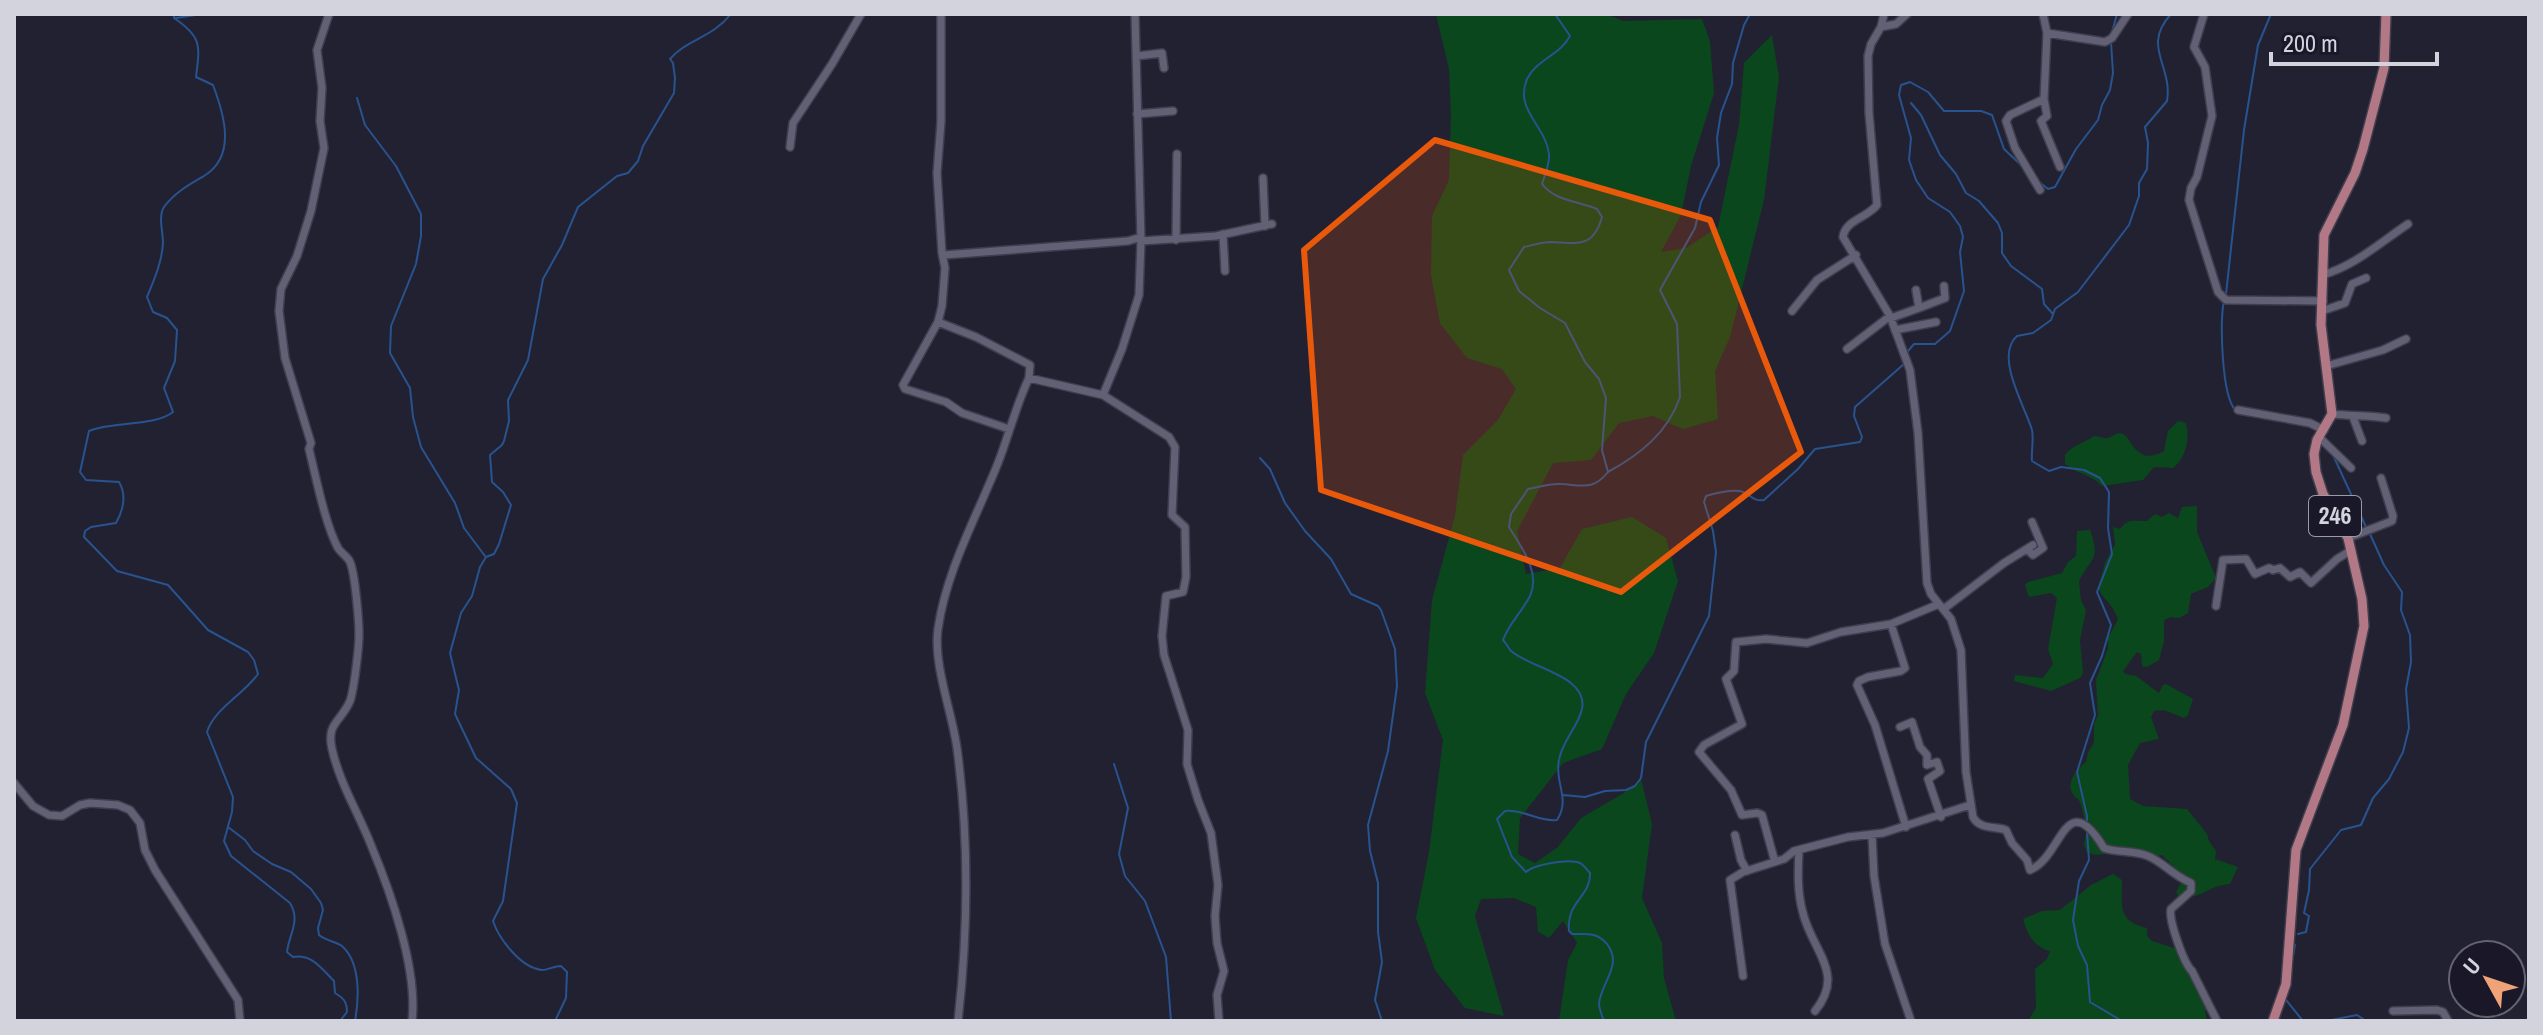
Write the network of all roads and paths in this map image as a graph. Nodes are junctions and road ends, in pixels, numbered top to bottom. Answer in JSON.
{"nodes":[{"id":1,"x":329,"y":14,"type":"edge"},
{"id":2,"x":861,"y":14,"type":"edge"},
{"id":3,"x":941,"y":14,"type":"edge"},
{"id":4,"x":1135,"y":14,"type":"edge"},
{"id":5,"x":1884,"y":14,"type":"edge"},
{"id":6,"x":1907,"y":14,"type":"edge"},
{"id":7,"x":2043,"y":14,"type":"edge"},
{"id":8,"x":2128,"y":14,"type":"edge"},
{"id":9,"x":2204,"y":14,"type":"edge"},
{"id":10,"x":2386,"y":14,"type":"edge"},
{"id":11,"x":1881,"y":27,"type":"junction"},
{"id":12,"x":2047,"y":33,"type":"junction"},
{"id":13,"x":1137,"y":56,"type":"junction"},
{"id":14,"x":1164,"y":68,"type":"dead end"},
{"id":15,"x":2044,"y":99,"type":"junction"},
{"id":16,"x":1173,"y":111,"type":"dead end"},
{"id":17,"x":1137,"y":114,"type":"junction"},
{"id":18,"x":790,"y":147,"type":"dead end"},
{"id":19,"x":1177,"y":154,"type":"dead end"},
{"id":20,"x":2060,"y":167,"type":"dead end"},
{"id":21,"x":1263,"y":178,"type":"dead end"},
{"id":22,"x":2040,"y":190,"type":"dead end"},
{"id":23,"x":2408,"y":224,"type":"dead end"},
{"id":24,"x":1223,"y":234,"type":"junction"},
{"id":25,"x":1141,"y":239,"type":"junction"},
{"id":26,"x":1176,"y":240,"type":"junction"},
{"id":27,"x":944,"y":255,"type":"junction"},
{"id":28,"x":1856,"y":255,"type":"junction"},
{"id":29,"x":1225,"y":271,"type":"dead end"},
{"id":30,"x":2322,"y":275,"type":"junction"},
{"id":31,"x":2366,"y":278,"type":"dead end"},
{"id":32,"x":1944,"y":286,"type":"dead end"},
{"id":33,"x":1916,"y":290,"type":"dead end"},
{"id":34,"x":2322,"y":306,"type":"junction"},
{"id":35,"x":1919,"y":308,"type":"junction"},
{"id":36,"x":1792,"y":311,"type":"dead end"},
{"id":37,"x":1891,"y":317,"type":"junction"},
{"id":38,"x":938,"y":322,"type":"junction"},
{"id":39,"x":1936,"y":322,"type":"dead end"},
{"id":40,"x":1895,"y":330,"type":"junction"},
{"id":41,"x":2406,"y":339,"type":"dead end"},
{"id":42,"x":1847,"y":349,"type":"dead end"},
{"id":43,"x":2326,"y":366,"type":"junction"},
{"id":44,"x":1029,"y":378,"type":"junction"},
{"id":45,"x":1103,"y":395,"type":"junction"},
{"id":46,"x":2238,"y":410,"type":"dead end"},
{"id":47,"x":2332,"y":414,"type":"junction"},
{"id":48,"x":2353,"y":417,"type":"junction"},
{"id":49,"x":2386,"y":418,"type":"dead end"},
{"id":50,"x":1009,"y":429,"type":"junction"},
{"id":51,"x":2322,"y":433,"type":"junction"},
{"id":52,"x":2362,"y":441,"type":"dead end"},
{"id":53,"x":2351,"y":468,"type":"dead end"},
{"id":54,"x":2381,"y":478,"type":"dead end"},
{"id":55,"x":2032,"y":522,"type":"dead end"},
{"id":56,"x":2348,"y":538,"type":"junction"},
{"id":57,"x":2350,"y":551,"type":"junction"},
{"id":58,"x":1942,"y":606,"type":"junction"},
{"id":59,"x":2216,"y":606,"type":"dead end"},
{"id":60,"x":1891,"y":624,"type":"junction"},
{"id":61,"x":1900,"y":727,"type":"dead end"},
{"id":62,"x":14,"y":783,"type":"edge"},
{"id":63,"x":1970,"y":805,"type":"junction"},
{"id":64,"x":1941,"y":817,"type":"junction"},
{"id":65,"x":1906,"y":827,"type":"junction"},
{"id":66,"x":1735,"y":835,"type":"dead end"},
{"id":67,"x":1872,"y":835,"type":"junction"},
{"id":68,"x":1799,"y":850,"type":"junction"},
{"id":69,"x":1775,"y":862,"type":"junction"},
{"id":70,"x":1747,"y":871,"type":"junction"},
{"id":71,"x":1743,"y":976,"type":"dead end"},
{"id":72,"x":1815,"y":1011,"type":"dead end"},
{"id":73,"x":2393,"y":1011,"type":"dead end"},
{"id":74,"x":240,"y":1021,"type":"edge"},
{"id":75,"x":412,"y":1021,"type":"edge"},
{"id":76,"x":958,"y":1021,"type":"edge"},
{"id":77,"x":1219,"y":1021,"type":"edge"},
{"id":78,"x":1911,"y":1021,"type":"edge"},
{"id":79,"x":2217,"y":1021,"type":"edge"},
{"id":80,"x":2273,"y":1021,"type":"edge"},
{"id":81,"x":2448,"y":1021,"type":"edge"}],
"edges":[{"from":1,"to":75,"type":"street"},
{"from":2,"to":18,"type":"street"},
{"from":3,"to":27,"type":"street"},
{"from":4,"to":13,"type":"street"},
{"from":5,"to":11,"type":"street"},
{"from":6,"to":11,"type":"street"},
{"from":7,"to":12,"type":"street"},
{"from":8,"to":12,"type":"street"},
{"from":9,"to":34,"type":"street"},
{"from":10,"to":30,"type":"main road"},
{"from":11,"to":28,"type":"street"},
{"from":12,"to":15,"type":"street"},
{"from":13,"to":14,"type":"street"},
{"from":13,"to":17,"type":"street"},
{"from":15,"to":20,"type":"street"},
{"from":15,"to":22,"type":"street"},
{"from":16,"to":17,"type":"street"},
{"from":17,"to":25,"type":"street"},
{"from":19,"to":26,"type":"street"},
{"from":21,"to":24,"type":"street"},
{"from":23,"to":30,"type":"street"},
{"from":24,"to":26,"type":"street"},
{"from":24,"to":29,"type":"street"},
{"from":25,"to":26,"type":"street"},
{"from":25,"to":27,"type":"street"},
{"from":25,"to":45,"type":"street"},
{"from":27,"to":38,"type":"street"},
{"from":28,"to":36,"type":"street"},
{"from":28,"to":37,"type":"street"},
{"from":30,"to":34,"type":"main road"},
{"from":31,"to":34,"type":"street"},
{"from":32,"to":35,"type":"street"},
{"from":33,"to":35,"type":"street"},
{"from":34,"to":43,"type":"main road"},
{"from":35,"to":37,"type":"street"},
{"from":37,"to":40,"type":"street"},
{"from":37,"to":42,"type":"street"},
{"from":38,"to":44,"type":"street"},
{"from":38,"to":50,"type":"street"},
{"from":39,"to":40,"type":"street"},
{"from":40,"to":58,"type":"street"},
{"from":41,"to":43,"type":"street"},
{"from":43,"to":47,"type":"main road"},
{"from":44,"to":45,"type":"street"},
{"from":44,"to":50,"type":"street"},
{"from":45,"to":77,"type":"street"},
{"from":46,"to":51,"type":"street"},
{"from":47,"to":48,"type":"street"},
{"from":47,"to":51,"type":"main road","number":"246"},
{"from":48,"to":49,"type":"street"},
{"from":48,"to":52,"type":"street"},
{"from":50,"to":76,"type":"street"},
{"from":51,"to":53,"type":"street"},
{"from":51,"to":56,"type":"main road","number":"246"},
{"from":54,"to":56,"type":"street"},
{"from":55,"to":58,"type":"street"},
{"from":56,"to":57,"type":"main road","number":"246"},
{"from":57,"to":59,"type":"street"},
{"from":57,"to":80,"type":"main road","number":"246"},
{"from":58,"to":60,"type":"street"},
{"from":58,"to":63,"type":"street"},
{"from":60,"to":65,"type":"street"},
{"from":60,"to":69,"type":"street"},
{"from":61,"to":64,"type":"street"},
{"from":62,"to":74,"type":"street"},
{"from":63,"to":64,"type":"street"},
{"from":63,"to":79,"type":"street"},
{"from":64,"to":65,"type":"street"},
{"from":65,"to":67,"type":"street"},
{"from":66,"to":70,"type":"street"},
{"from":67,"to":68,"type":"street"},
{"from":67,"to":78,"type":"street"},
{"from":68,"to":69,"type":"street"},
{"from":68,"to":72,"type":"street"},
{"from":69,"to":70,"type":"street"},
{"from":70,"to":71,"type":"street"},
{"from":73,"to":81,"type":"street"}]}
